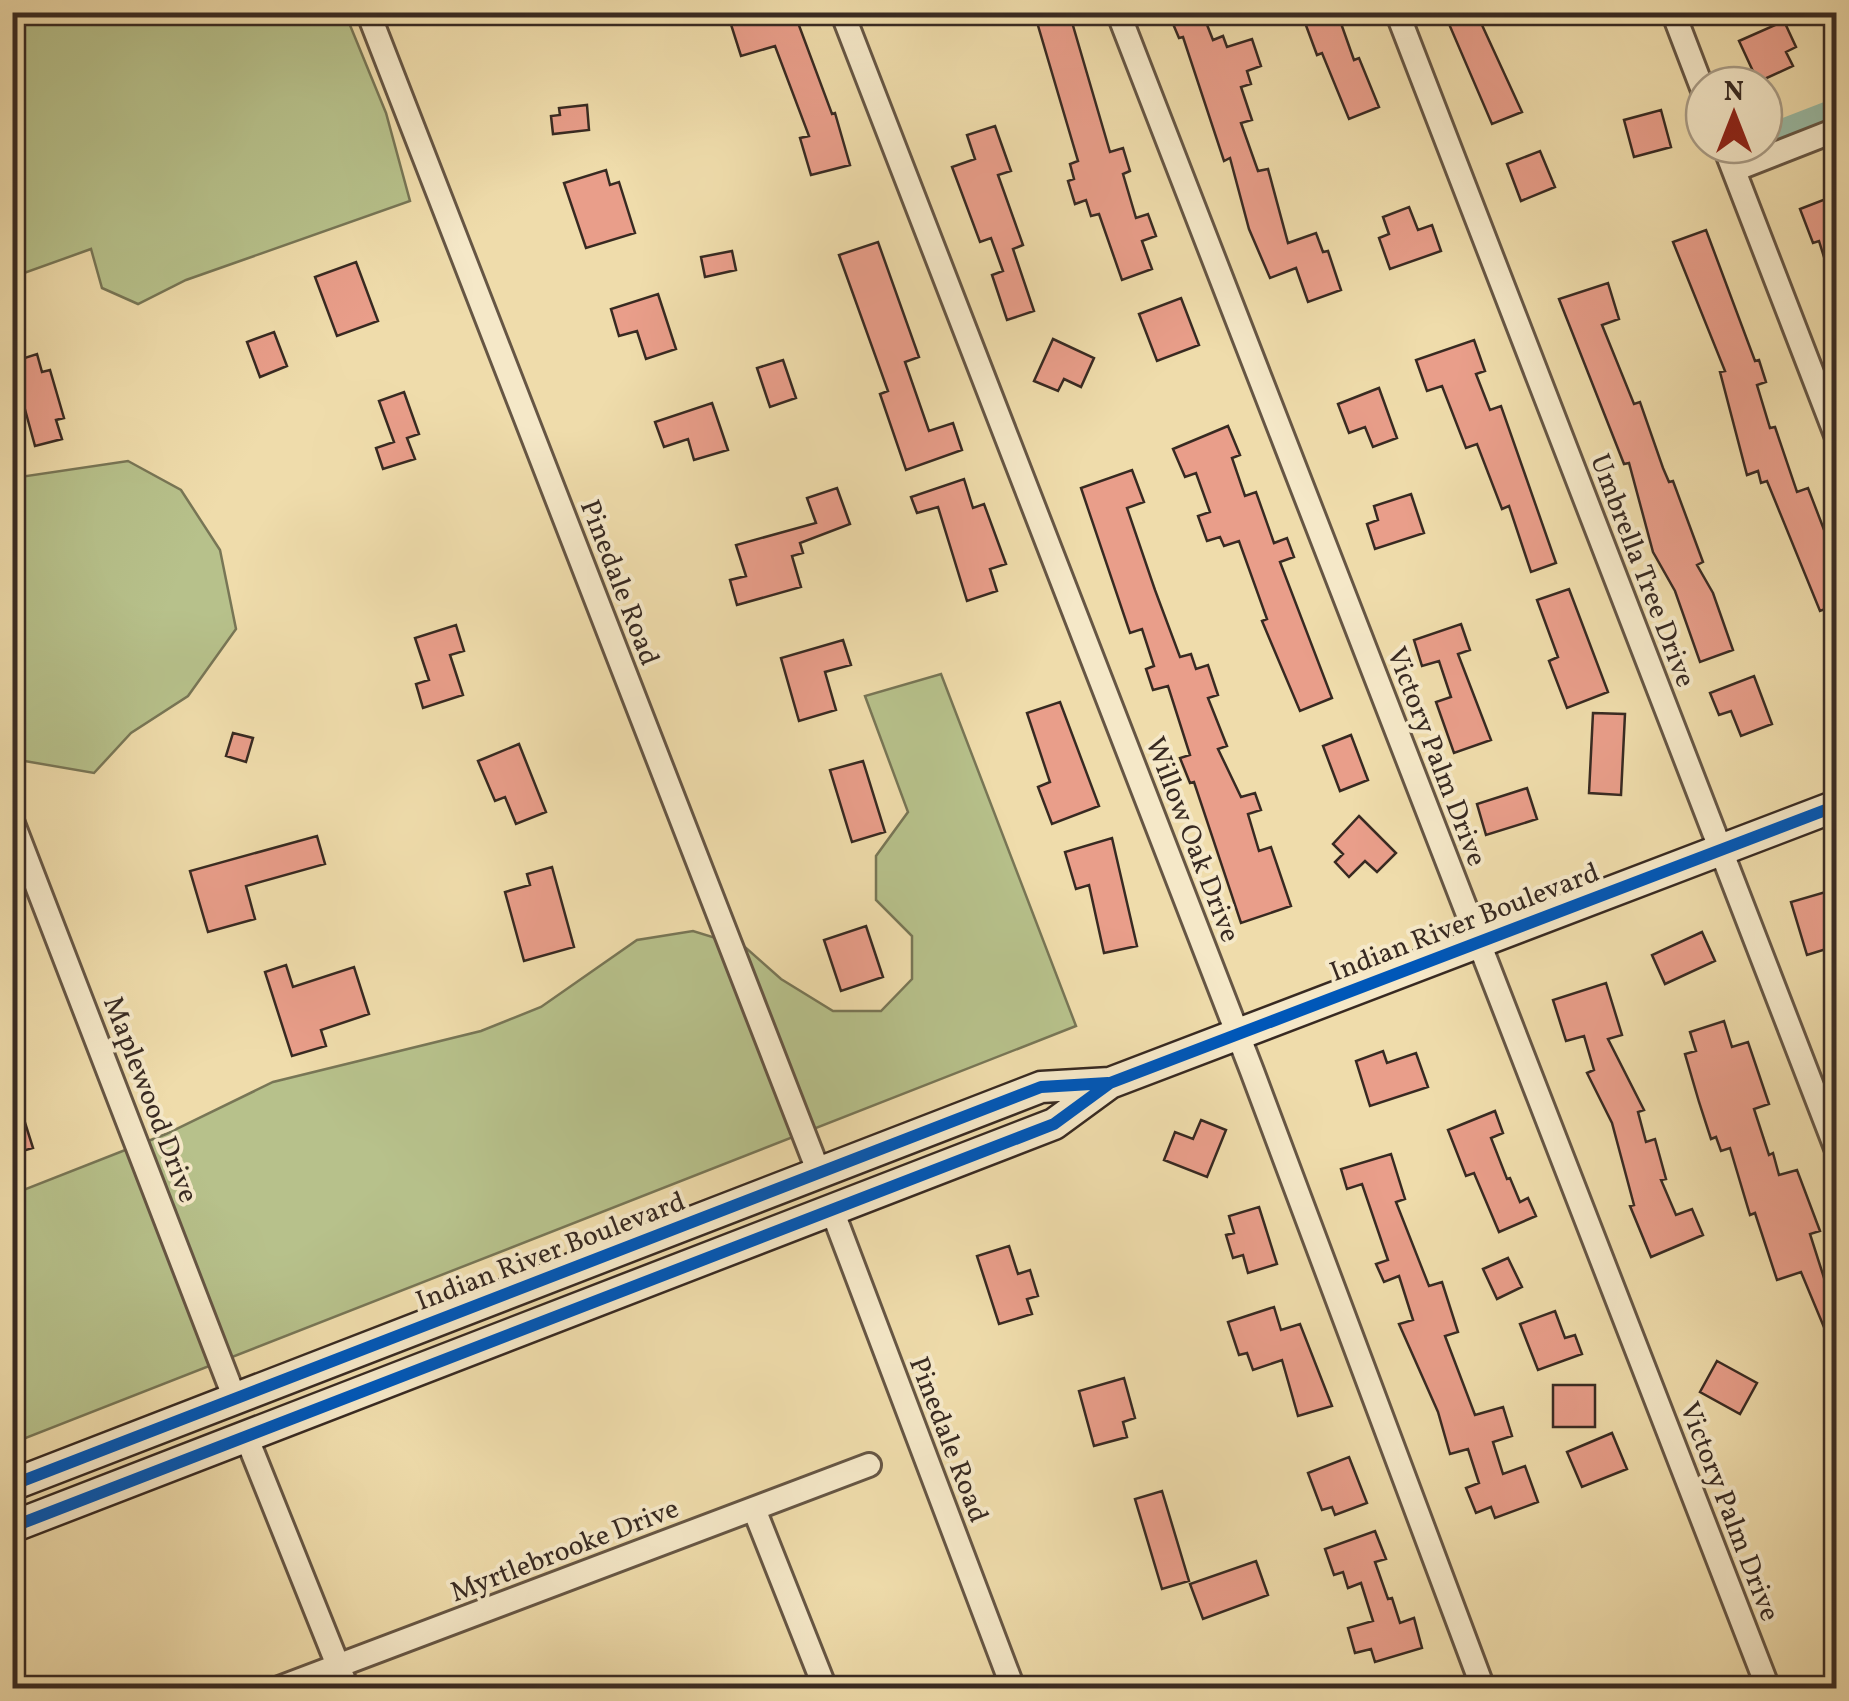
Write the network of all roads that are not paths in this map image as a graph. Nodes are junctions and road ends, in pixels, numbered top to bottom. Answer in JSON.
{"nodes":[{"id":1,"x":368,"y":12,"type":"edge"},
{"id":2,"x":842,"y":12,"type":"edge"},
{"id":3,"x":1118,"y":12,"type":"edge"},
{"id":4,"x":1397,"y":12,"type":"edge"},
{"id":5,"x":1673,"y":12,"type":"edge"},
{"id":6,"x":1693,"y":65,"type":"edge"},
{"id":7,"x":1836,"y":130,"type":"edge"},
{"id":8,"x":1732,"y":165,"type":"edge"},
{"id":9,"x":1734,"y":170,"type":"junction"},
{"id":10,"x":1836,"y":435,"type":"edge"},
{"id":11,"x":1836,"y":806,"type":"edge"},
{"id":12,"x":12,"y":821,"type":"edge"},
{"id":13,"x":1721,"y":850,"type":"junction"},
{"id":14,"x":1479,"y":943,"type":"junction"},
{"id":15,"x":1238,"y":1034,"type":"junction"},
{"id":16,"x":1110,"y":1082,"type":"junction"},
{"id":17,"x":1836,"y":1148,"type":"edge"},
{"id":18,"x":818,"y":1173,"type":"junction"},
{"id":19,"x":832,"y":1210,"type":"junction"},
{"id":20,"x":282,"y":1380,"type":"junction"},
{"id":21,"x":235,"y":1399,"type":"junction"},
{"id":22,"x":246,"y":1436,"type":"junction"},
{"id":23,"x":200,"y":1454,"type":"junction"},
{"id":24,"x":869,"y":1465,"type":"dead end"},
{"id":25,"x":12,"y":1485,"type":"edge"},
{"id":26,"x":754,"y":1509,"type":"junction"},
{"id":27,"x":12,"y":1527,"type":"edge"},
{"id":28,"x":343,"y":1677,"type":"edge"},
{"id":29,"x":279,"y":1688,"type":"edge"},
{"id":30,"x":824,"y":1688,"type":"edge"},
{"id":31,"x":1014,"y":1688,"type":"edge"},
{"id":32,"x":1483,"y":1688,"type":"edge"},
{"id":33,"x":1768,"y":1688,"type":"edge"}],
"edges":[{"from":1,"to":18,"type":"street","name":"Pinedale Road"},
{"from":2,"to":15,"type":"street","name":"Willow Oak Drive"},
{"from":3,"to":14,"type":"street","name":"Victory Palm Drive"},
{"from":4,"to":13,"type":"street","name":"Umbrella Tree Drive"},
{"from":5,"to":6,"type":"street"},
{"from":7,"to":9,"type":"street"},
{"from":8,"to":9,"type":"street"},
{"from":9,"to":10,"type":"street"},
{"from":11,"to":13,"type":"main road","name":"Indian River Boulevard"},
{"from":12,"to":21,"type":"street","name":"Maplewood Drive"},
{"from":13,"to":14,"type":"main road","name":"Indian River Boulevard"},
{"from":13,"to":17,"type":"street","name":"Umbrella Tree Drive"},
{"from":14,"to":15,"type":"main road","name":"Indian River Boulevard"},
{"from":14,"to":33,"type":"street","name":"Victory Palm Drive"},
{"from":15,"to":16,"type":"main road","name":"Indian River Boulevard"},
{"from":15,"to":32,"type":"street","name":"Willow Oak Drive"},
{"from":16,"to":18,"type":"main road","name":"Indian River Boulevard"},
{"from":16,"to":19,"type":"main road","name":"Indian River Boulevard"},
{"from":18,"to":20,"type":"main road","name":"Indian River Boulevard"},
{"from":19,"to":22,"type":"main road","name":"Indian River Boulevard"},
{"from":19,"to":31,"type":"street","name":"Pinedale Road"},
{"from":20,"to":21,"type":"main road","name":"Indian River Boulevard"},
{"from":20,"to":22,"type":"main road"},
{"from":21,"to":23,"type":"main road"},
{"from":21,"to":25,"type":"main road","name":"Indian River Boulevard"},
{"from":22,"to":23,"type":"main road","name":"Indian River Boulevard"},
{"from":22,"to":28,"type":"street"},
{"from":23,"to":27,"type":"main road","name":"Indian River Boulevard"},
{"from":24,"to":26,"type":"street","name":"Myrtlebrooke Drive"},
{"from":26,"to":28,"type":"street","name":"Myrtlebrooke Drive"},
{"from":26,"to":30,"type":"street"},
{"from":28,"to":29,"type":"street","name":"Myrtlebrooke Drive"}]}
